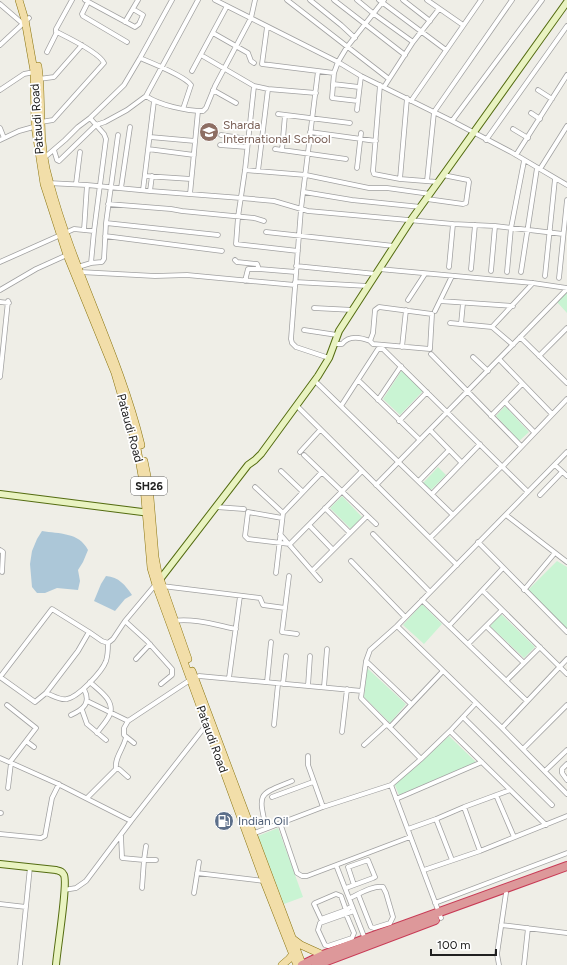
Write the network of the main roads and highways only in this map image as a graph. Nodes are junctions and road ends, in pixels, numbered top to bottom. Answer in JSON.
{"nodes":[{"id":1,"x":19,"y":0,"type":"edge"},
{"id":2,"x":23,"y":0,"type":"edge"},
{"id":3,"x":25,"y":20,"type":"junction"},
{"id":4,"x":39,"y":124,"type":"junction"},
{"id":5,"x":47,"y":184,"type":"junction"},
{"id":6,"x":63,"y":234,"type":"junction"},
{"id":7,"x":110,"y":353,"type":"junction"},
{"id":8,"x":250,"y":834,"type":"junction"},
{"id":9,"x":565,"y":869,"type":"edge"},
{"id":10,"x":440,"y":916,"type":"junction"},
{"id":11,"x":293,"y":939,"type":"junction"},
{"id":12,"x":293,"y":954,"type":"junction"},
{"id":13,"x":323,"y":955,"type":"junction"},
{"id":14,"x":282,"y":965,"type":"edge"},
{"id":15,"x":300,"y":965,"type":"edge"},
{"id":16,"x":316,"y":965,"type":"edge"}],
"edges":[{"from":1,"to":3,"type":"main road","number":"SH26"},
{"from":2,"to":3,"type":"main road","number":"SH26"},
{"from":3,"to":4,"type":"main road","number":"SH26"},
{"from":4,"to":5,"type":"main road","number":"SH26"},
{"from":4,"to":5,"type":"main road","name":"Pataudi Road","number":"SH26"},
{"from":5,"to":6,"type":"main road","number":"SH26"},
{"from":6,"to":7,"type":"main road","number":"SH26"},
{"from":6,"to":7,"type":"main road","number":"SH26"},
{"from":7,"to":8,"type":"main road","number":"SH26"},
{"from":8,"to":11,"type":"main road","number":"SH26"},
{"from":8,"to":12,"type":"main road","number":"SH26"},
{"from":9,"to":10,"type":"highway"},
{"from":9,"to":10,"type":"highway"},
{"from":10,"to":13,"type":"highway"},
{"from":10,"to":16,"type":"highway"},
{"from":11,"to":13,"type":"main road"},
{"from":11,"to":15,"type":"main road","number":"SH26"},
{"from":12,"to":14,"type":"main road"},
{"from":12,"to":15,"type":"main road","number":"SH26"},
{"from":13,"to":15,"type":"highway"}]}
